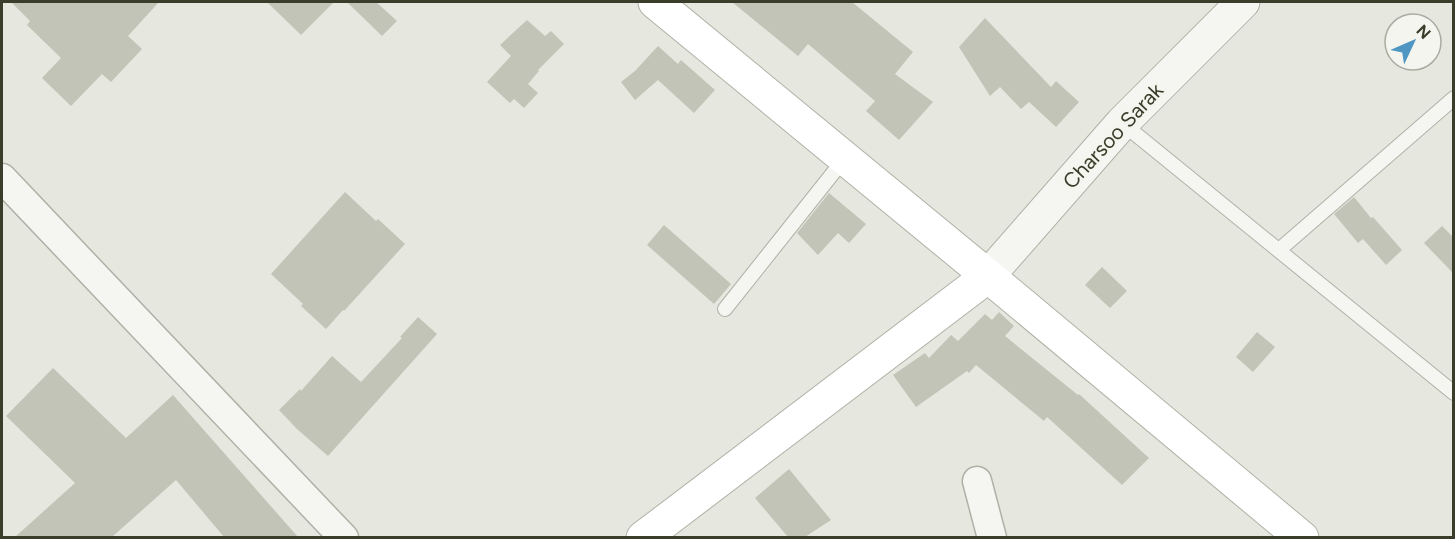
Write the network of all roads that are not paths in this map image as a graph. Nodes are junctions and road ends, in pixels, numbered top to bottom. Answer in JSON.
{"nodes":[{"id":1,"x":654,"y":2,"type":"edge"},
{"id":2,"x":1243,"y":2,"type":"edge"},
{"id":3,"x":1454,"y":98,"type":"edge"},
{"id":4,"x":1122,"y":123,"type":"junction"},
{"id":5,"x":845,"y":158,"type":"junction"},
{"id":6,"x":2,"y":178,"type":"edge"},
{"id":7,"x":1279,"y":250,"type":"junction"},
{"id":8,"x":988,"y":276,"type":"junction"},
{"id":9,"x":725,"y":309,"type":"dead end"},
{"id":10,"x":1454,"y":393,"type":"edge"},
{"id":11,"x":977,"y":481,"type":"dead end"},
{"id":12,"x":344,"y":537,"type":"edge"},
{"id":13,"x":643,"y":537,"type":"edge"},
{"id":14,"x":992,"y":537,"type":"edge"},
{"id":15,"x":1302,"y":537,"type":"edge"}],
"edges":[{"from":1,"to":5,"type":"main road"},
{"from":2,"to":4,"type":"street","name":"Charsoo Sarak"},
{"from":3,"to":7,"type":"lane"},
{"from":4,"to":7,"type":"lane"},
{"from":4,"to":8,"type":"street","name":"Charsoo Sarak"},
{"from":5,"to":8,"type":"main road"},
{"from":5,"to":9,"type":"lane"},
{"from":6,"to":12,"type":"street"},
{"from":7,"to":10,"type":"lane"},
{"from":8,"to":13,"type":"main road"},
{"from":8,"to":15,"type":"main road"},
{"from":11,"to":14,"type":"street"}]}
